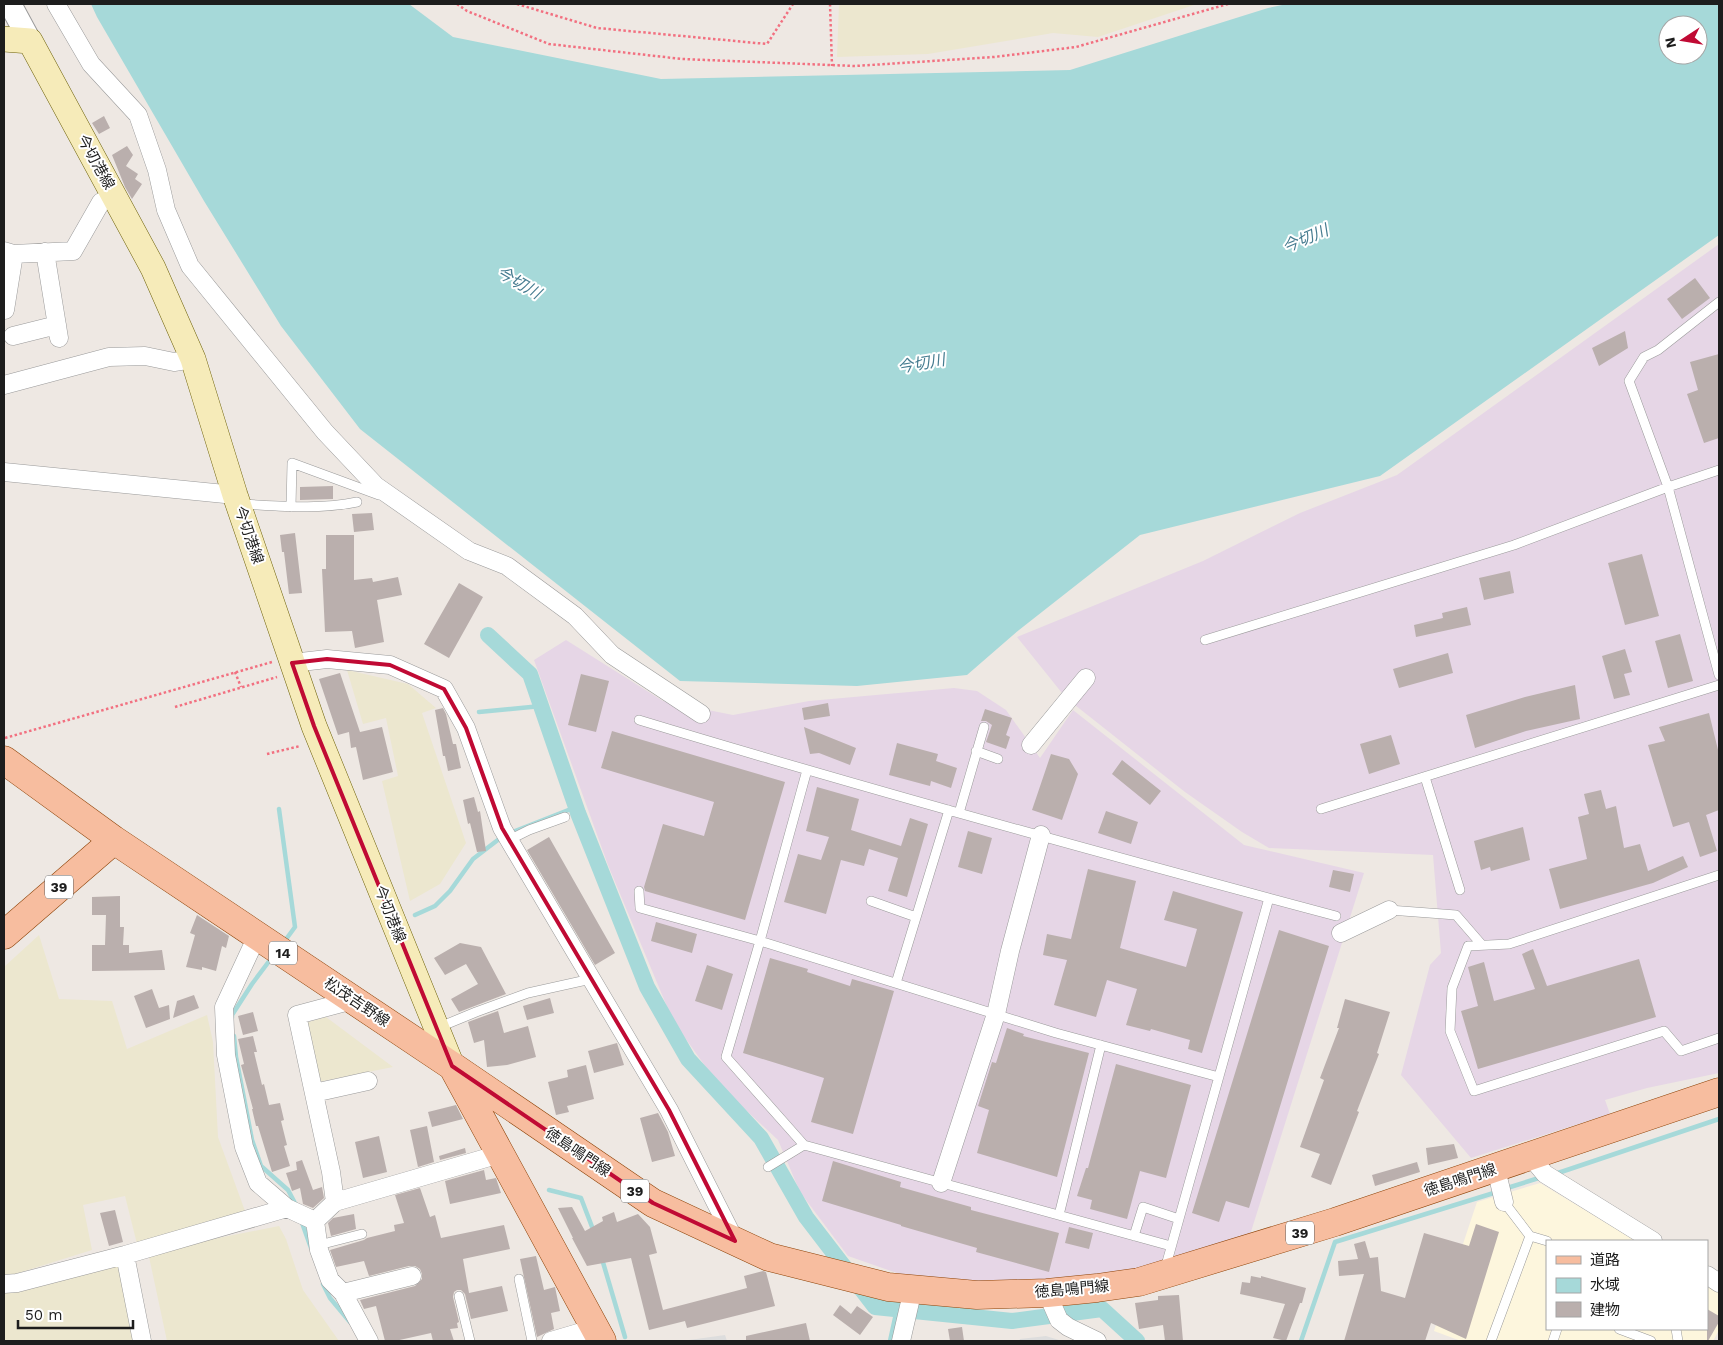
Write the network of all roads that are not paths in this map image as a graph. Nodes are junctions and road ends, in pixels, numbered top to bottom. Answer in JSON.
{"nodes":[{"id":1,"x":10,"y":4,"type":"edge"},
{"id":2,"x":56,"y":4,"type":"edge"},
{"id":3,"x":4,"y":39,"type":"edge"},
{"id":4,"x":30,"y":41,"type":"junction"},
{"id":5,"x":116,"y":198,"type":"junction"},
{"id":6,"x":45,"y":252,"type":"junction"},
{"id":7,"x":9,"y":253,"type":"edge"},
{"id":8,"x":1719,"y":302,"type":"edge"},
{"id":9,"x":5,"y":310,"type":"dead end"},
{"id":10,"x":13,"y":336,"type":"dead end"},
{"id":11,"x":193,"y":359,"type":"junction"},
{"id":12,"x":4,"y":385,"type":"edge"},
{"id":13,"x":291,"y":453,"type":"dead end"},
{"id":14,"x":292,"y":462,"type":"junction"},
{"id":15,"x":1719,"y":470,"type":"edge"},
{"id":16,"x":4,"y":472,"type":"edge"},
{"id":17,"x":1668,"y":487,"type":"junction"},
{"id":18,"x":237,"y":499,"type":"junction"},
{"id":19,"x":357,"y":502,"type":"dead end"},
{"id":20,"x":398,"y":502,"type":"junction"},
{"id":21,"x":291,"y":507,"type":"junction"},
{"id":22,"x":1204,"y":640,"type":"dead end"},
{"id":23,"x":293,"y":664,"type":"junction"},
{"id":24,"x":1719,"y":675,"type":"edge"},
{"id":25,"x":1086,"y":678,"type":"dead end"},
{"id":26,"x":1719,"y":685,"type":"edge"},
{"id":27,"x":701,"y":714,"type":"dead end"},
{"id":28,"x":639,"y":720,"type":"dead end"},
{"id":29,"x":984,"y":727,"type":"dead end"},
{"id":30,"x":1031,"y":745,"type":"dead end"},
{"id":31,"x":976,"y":751,"type":"junction"},
{"id":32,"x":998,"y":758,"type":"dead end"},
{"id":33,"x":4,"y":760,"type":"edge"},
{"id":34,"x":807,"y":770,"type":"junction"},
{"id":35,"x":1425,"y":777,"type":"junction"},
{"id":36,"x":1321,"y":809,"type":"dead end"},
{"id":37,"x":949,"y":810,"type":"junction"},
{"id":38,"x":959,"y":813,"type":"junction"},
{"id":39,"x":565,"y":817,"type":"dead end"},
{"id":40,"x":1041,"y":836,"type":"junction"},
{"id":41,"x":114,"y":840,"type":"junction"},
{"id":42,"x":510,"y":840,"type":"junction"},
{"id":43,"x":1719,"y":875,"type":"edge"},
{"id":44,"x":1460,"y":890,"type":"dead end"},
{"id":45,"x":639,"y":891,"type":"dead end"},
{"id":46,"x":1269,"y":898,"type":"junction"},
{"id":47,"x":872,"y":901,"type":"dead end"},
{"id":48,"x":1390,"y":910,"type":"joint"},
{"id":49,"x":916,"y":916,"type":"junction"},
{"id":50,"x":1336,"y":916,"type":"dead end"},
{"id":51,"x":1341,"y":933,"type":"dead end"},
{"id":52,"x":4,"y":935,"type":"edge"},
{"id":53,"x":257,"y":936,"type":"junction"},
{"id":54,"x":760,"y":941,"type":"junction"},
{"id":55,"x":1482,"y":945,"type":"junction"},
{"id":56,"x":591,"y":980,"type":"junction"},
{"id":57,"x":896,"y":983,"type":"junction"},
{"id":58,"x":353,"y":1000,"type":"junction"},
{"id":59,"x":996,"y":1014,"type":"junction"},
{"id":60,"x":437,"y":1028,"type":"junction"},
{"id":61,"x":1719,"y":1038,"type":"edge"},
{"id":62,"x":1101,"y":1045,"type":"junction"},
{"id":63,"x":452,"y":1066,"type":"junction"},
{"id":64,"x":1219,"y":1077,"type":"junction"},
{"id":65,"x":368,"y":1081,"type":"dead end"},
{"id":66,"x":1719,"y":1092,"type":"edge"},
{"id":67,"x":314,"y":1093,"type":"junction"},
{"id":68,"x":804,"y":1145,"type":"junction"},
{"id":69,"x":500,"y":1154,"type":"junction"},
{"id":70,"x":1531,"y":1157,"type":"junction"},
{"id":71,"x":768,"y":1167,"type":"dead end"},
{"id":72,"x":1496,"y":1169,"type":"junction"},
{"id":73,"x":941,"y":1183,"type":"junction"},
{"id":74,"x":335,"y":1202,"type":"junction"},
{"id":75,"x":1504,"y":1202,"type":"joint"},
{"id":76,"x":287,"y":1208,"type":"junction"},
{"id":77,"x":1059,"y":1215,"type":"junction"},
{"id":78,"x":1179,"y":1218,"type":"junction"},
{"id":79,"x":315,"y":1221,"type":"junction"},
{"id":80,"x":362,"y":1234,"type":"dead end"},
{"id":81,"x":1134,"y":1236,"type":"junction"},
{"id":82,"x":1530,"y":1236,"type":"junction"},
{"id":83,"x":1651,"y":1240,"type":"edge"},
{"id":84,"x":734,"y":1241,"type":"junction"},
{"id":85,"x":1546,"y":1241,"type":"edge"},
{"id":86,"x":320,"y":1245,"type":"junction"},
{"id":87,"x":1171,"y":1246,"type":"junction"},
{"id":88,"x":125,"y":1255,"type":"junction"},
{"id":89,"x":1164,"y":1274,"type":"junction"},
{"id":90,"x":412,"y":1276,"type":"dead end"},
{"id":91,"x":1708,"y":1276,"type":"edge"},
{"id":92,"x":519,"y":1280,"type":"dead end"},
{"id":93,"x":1719,"y":1283,"type":"edge"},
{"id":94,"x":4,"y":1284,"type":"edge"},
{"id":95,"x":913,"y":1289,"type":"junction"},
{"id":96,"x":343,"y":1293,"type":"junction"},
{"id":97,"x":1046,"y":1293,"type":"junction"},
{"id":98,"x":459,"y":1296,"type":"dead end"},
{"id":99,"x":1622,"y":1330,"type":"edge"},
{"id":100,"x":599,"y":1334,"type":"edge"},
{"id":101,"x":557,"y":1340,"type":"edge"},
{"id":102,"x":142,"y":1341,"type":"edge"},
{"id":103,"x":370,"y":1341,"type":"edge"},
{"id":104,"x":470,"y":1341,"type":"edge"},
{"id":105,"x":532,"y":1341,"type":"edge"},
{"id":106,"x":901,"y":1341,"type":"edge"},
{"id":107,"x":1096,"y":1341,"type":"edge"},
{"id":108,"x":1491,"y":1341,"type":"edge"},
{"id":109,"x":1651,"y":1341,"type":"edge"}],
"edges":[{"from":1,"to":4,"type":"street"},
{"from":2,"to":20,"type":"street"},
{"from":3,"to":4,"type":"main road"},
{"from":4,"to":5,"type":"main road","name":"今切港線"},
{"from":5,"to":6,"type":"street"},
{"from":5,"to":11,"type":"main road","name":"今切港線"},
{"from":6,"to":7,"type":"street"},
{"from":6,"to":10,"type":"street"},
{"from":7,"to":9,"type":"street"},
{"from":8,"to":17,"type":"lane"},
{"from":11,"to":12,"type":"street"},
{"from":11,"to":18,"type":"main road","name":"今切港線"},
{"from":13,"to":14,"type":"lane"},
{"from":14,"to":20,"type":"lane"},
{"from":14,"to":21,"type":"lane"},
{"from":15,"to":17,"type":"lane"},
{"from":16,"to":18,"type":"street"},
{"from":17,"to":22,"type":"lane"},
{"from":17,"to":24,"type":"lane"},
{"from":18,"to":21,"type":"lane"},
{"from":18,"to":23,"type":"main road","name":"今切港線"},
{"from":19,"to":21,"type":"lane"},
{"from":20,"to":27,"type":"street"},
{"from":23,"to":42,"type":"street"},
{"from":23,"to":60,"type":"main road","name":"今切港線"},
{"from":25,"to":30,"type":"street"},
{"from":26,"to":35,"type":"lane"},
{"from":28,"to":34,"type":"lane"},
{"from":29,"to":31,"type":"lane"},
{"from":31,"to":32,"type":"lane"},
{"from":31,"to":38,"type":"lane"},
{"from":33,"to":41,"type":"main road","name":"松茂吉野線","number":"14"},
{"from":34,"to":37,"type":"lane"},
{"from":34,"to":54,"type":"lane"},
{"from":35,"to":36,"type":"lane"},
{"from":35,"to":44,"type":"lane"},
{"from":37,"to":38,"type":"lane"},
{"from":37,"to":49,"type":"lane"},
{"from":38,"to":40,"type":"lane"},
{"from":39,"to":42,"type":"lane"},
{"from":40,"to":46,"type":"lane"},
{"from":40,"to":59,"type":"street"},
{"from":41,"to":52,"type":"main road","number":"39"},
{"from":41,"to":53,"type":"main road","name":"松茂吉野線","number":"14"},
{"from":42,"to":56,"type":"street"},
{"from":43,"to":55,"type":"lane"},
{"from":45,"to":54,"type":"lane"},
{"from":46,"to":50,"type":"lane"},
{"from":46,"to":64,"type":"lane"},
{"from":47,"to":49,"type":"lane"},
{"from":48,"to":51,"type":"street"},
{"from":48,"to":55,"type":"lane"},
{"from":49,"to":57,"type":"lane"},
{"from":53,"to":58,"type":"main road","name":"松茂吉野線","number":"14"},
{"from":53,"to":76,"type":"street"},
{"from":54,"to":57,"type":"lane"},
{"from":54,"to":68,"type":"lane"},
{"from":55,"to":61,"type":"lane"},
{"from":56,"to":60,"type":"lane"},
{"from":56,"to":84,"type":"street"},
{"from":57,"to":59,"type":"lane"},
{"from":58,"to":63,"type":"main road","name":"松茂吉野線","number":"14"},
{"from":58,"to":67,"type":"street"},
{"from":59,"to":62,"type":"lane"},
{"from":59,"to":73,"type":"street"},
{"from":60,"to":63,"type":"main road","name":"今切港線"},
{"from":62,"to":64,"type":"lane"},
{"from":62,"to":77,"type":"lane"},
{"from":63,"to":69,"type":"main road","name":"松茂吉野線","number":"14"},
{"from":63,"to":84,"type":"main road","name":"徳島鳴門線","number":"39"},
{"from":64,"to":78,"type":"lane"},
{"from":65,"to":67,"type":"street"},
{"from":66,"to":70,"type":"main road","name":"徳島鳴門線","number":"39"},
{"from":67,"to":74,"type":"street"},
{"from":68,"to":71,"type":"lane"},
{"from":68,"to":73,"type":"lane"},
{"from":69,"to":74,"type":"street"},
{"from":69,"to":100,"type":"main road","name":"松茂吉野線","number":"14"},
{"from":70,"to":72,"type":"main road","name":"徳島鳴門線","number":"39"},
{"from":70,"to":83,"type":"street"},
{"from":72,"to":75,"type":"street"},
{"from":72,"to":89,"type":"main road","name":"徳島鳴門線","number":"39"},
{"from":73,"to":77,"type":"lane"},
{"from":74,"to":79,"type":"street"},
{"from":75,"to":82,"type":"lane"},
{"from":76,"to":79,"type":"street"},
{"from":76,"to":88,"type":"street"},
{"from":77,"to":81,"type":"lane"},
{"from":78,"to":81,"type":"lane"},
{"from":78,"to":87,"type":"lane"},
{"from":79,"to":86,"type":"street"},
{"from":80,"to":86,"type":"lane"},
{"from":81,"to":87,"type":"lane"},
{"from":82,"to":85,"type":"lane"},
{"from":82,"to":108,"type":"lane"},
{"from":84,"to":95,"type":"main road","name":"徳島鳴門線","number":"39"},
{"from":86,"to":96,"type":"street"},
{"from":87,"to":89,"type":"lane"},
{"from":88,"to":94,"type":"street"},
{"from":88,"to":102,"type":"street"},
{"from":89,"to":97,"type":"main road","name":"徳島鳴門線","number":"39"},
{"from":90,"to":96,"type":"street"},
{"from":91,"to":93,"type":"street"},
{"from":92,"to":105,"type":"lane"},
{"from":95,"to":97,"type":"main road","name":"徳島鳴門線","number":"39"},
{"from":95,"to":106,"type":"street"},
{"from":96,"to":103,"type":"street"},
{"from":97,"to":107,"type":"street"},
{"from":98,"to":104,"type":"lane"},
{"from":99,"to":109,"type":"lane"},
{"from":100,"to":101,"type":"street"}]}
